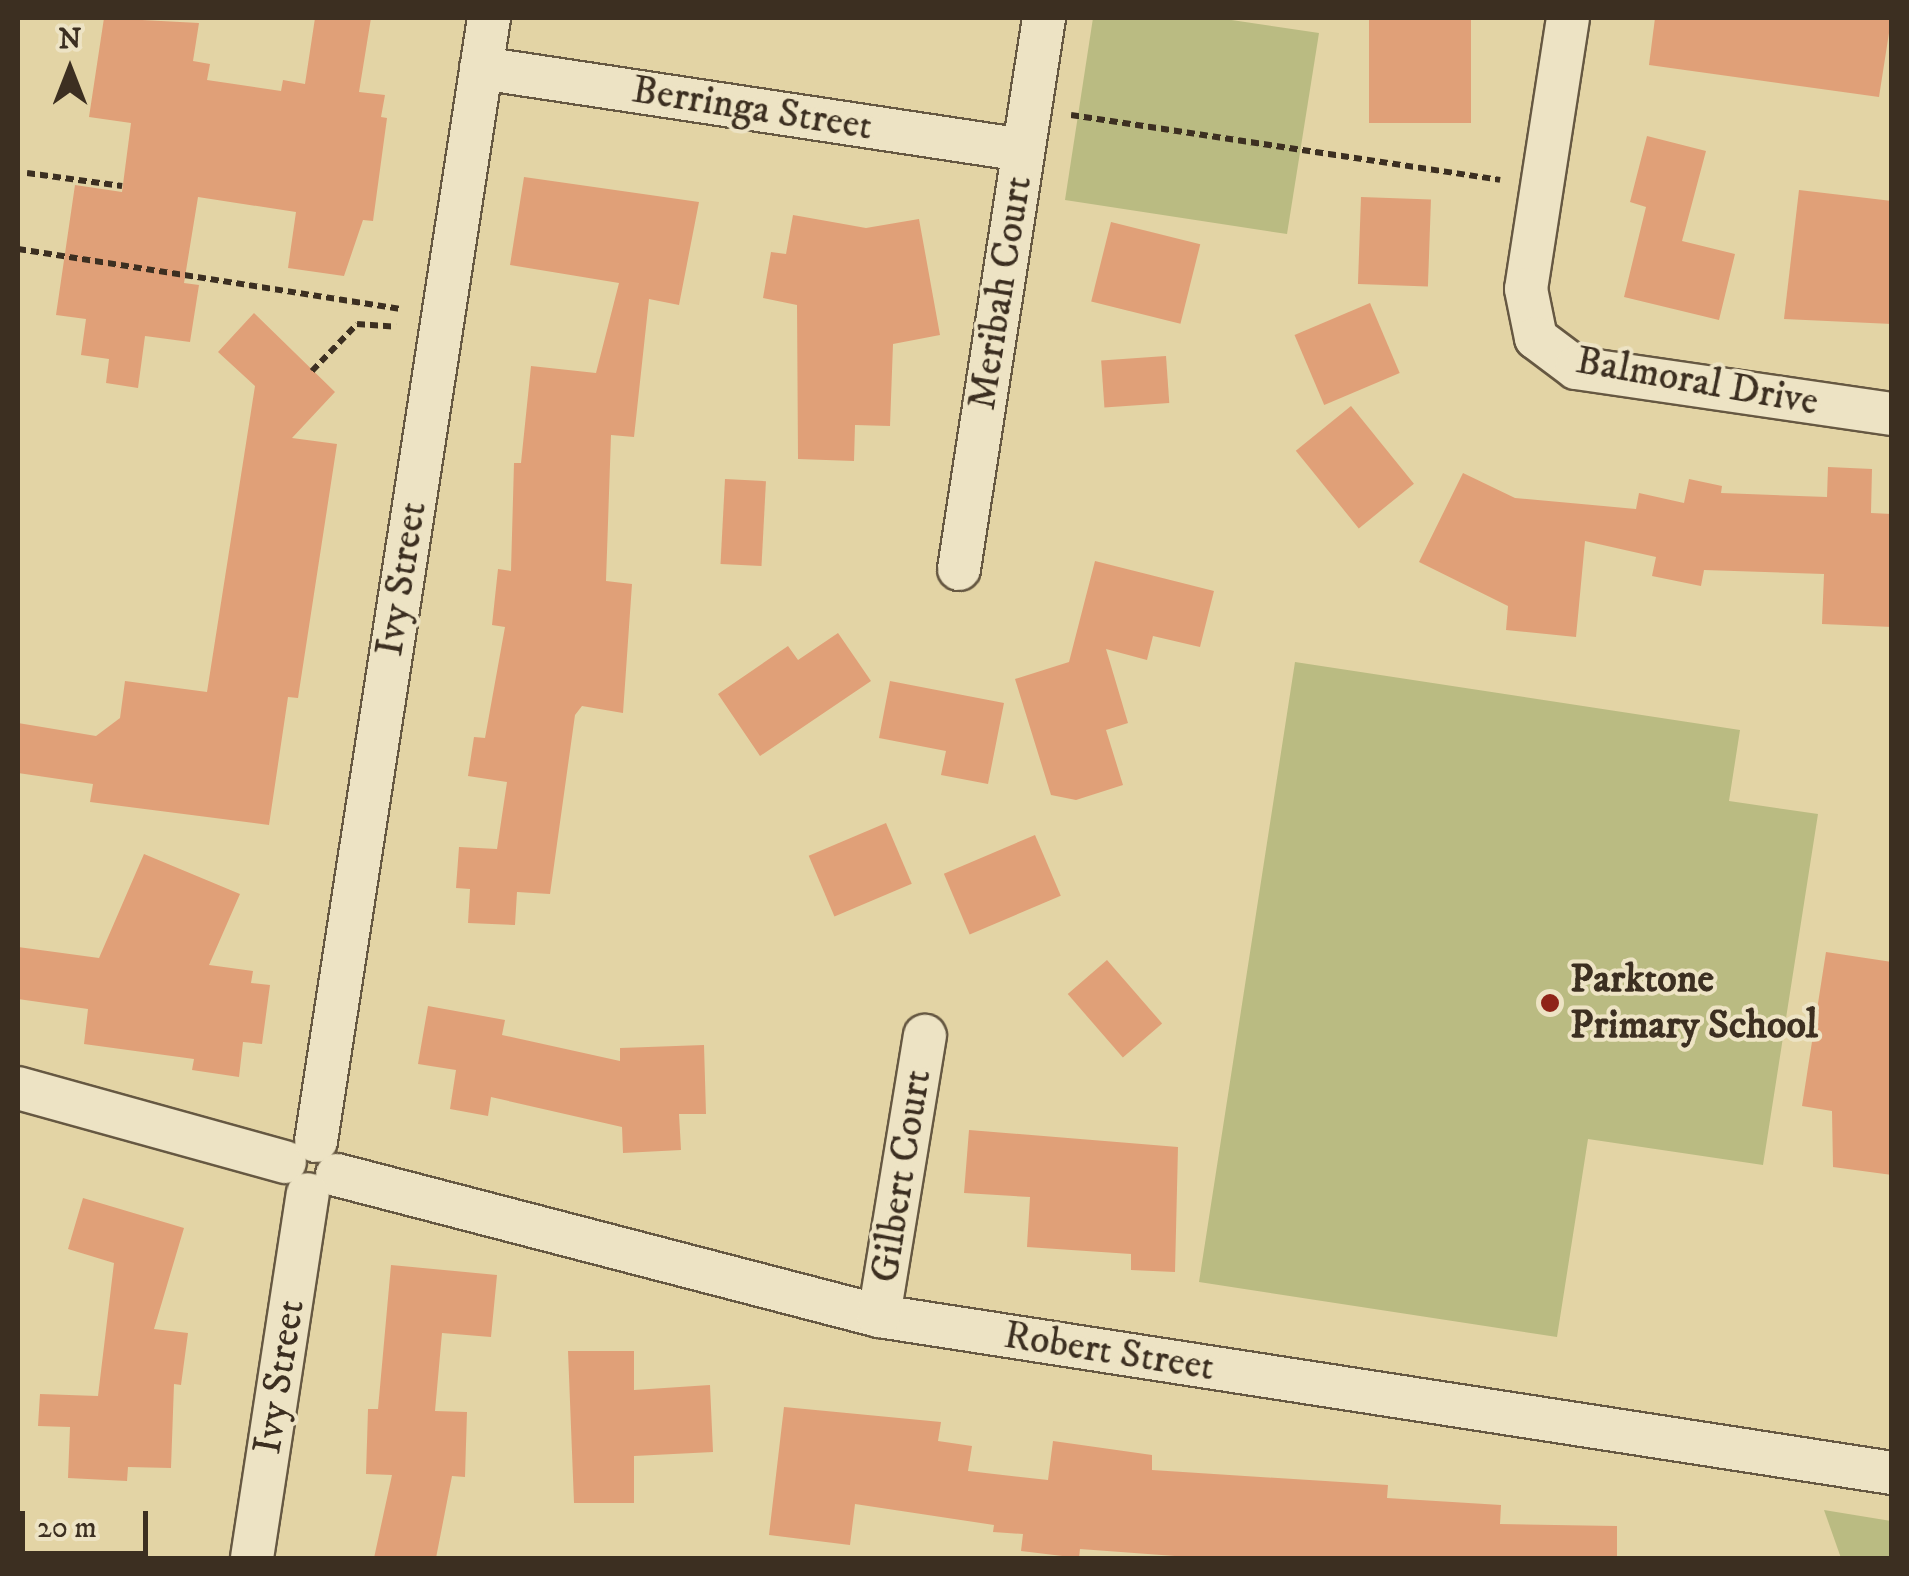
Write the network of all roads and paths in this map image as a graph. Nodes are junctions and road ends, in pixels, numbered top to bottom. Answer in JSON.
{"nodes":[{"id":1,"x":489,"y":18,"type":"edge"},
{"id":2,"x":1044,"y":18,"type":"edge"},
{"id":3,"x":1568,"y":18,"type":"edge"},
{"id":4,"x":481,"y":68,"type":"junction"},
{"id":5,"x":1027,"y":130,"type":"junction"},
{"id":6,"x":28,"y":173,"type":"dead end"},
{"id":7,"x":1500,"y":180,"type":"dead end"},
{"id":8,"x":122,"y":186,"type":"dead end"},
{"id":9,"x":18,"y":249,"type":"edge"},
{"id":10,"x":443,"y":315,"type":"junction"},
{"id":11,"x":396,"y":327,"type":"dead end"},
{"id":12,"x":312,"y":371,"type":"dead end"},
{"id":13,"x":1892,"y":414,"type":"edge"},
{"id":14,"x":959,"y":568,"type":"dead end"},
{"id":15,"x":925,"y":1036,"type":"dead end"},
{"id":16,"x":18,"y":1088,"type":"edge"},
{"id":17,"x":312,"y":1168,"type":"junction"},
{"id":18,"x":879,"y":1316,"type":"junction"},
{"id":19,"x":1892,"y":1473,"type":"edge"},
{"id":20,"x":252,"y":1558,"type":"edge"}],
"edges":[{"from":1,"to":4,"type":"street","name":"Ivy Street"},
{"from":2,"to":5,"type":"street","name":"Meribah Court"},
{"from":3,"to":13,"type":"street","name":"Balmoral Drive"},
{"from":4,"to":5,"type":"street","name":"Berringa Street"},
{"from":4,"to":10,"type":"street","name":"Ivy Street"},
{"from":5,"to":7,"type":"path"},
{"from":5,"to":14,"type":"street","name":"Meribah Court"},
{"from":6,"to":8,"type":"path"},
{"from":9,"to":10,"type":"path"},
{"from":10,"to":17,"type":"street","name":"Ivy Street"},
{"from":11,"to":12,"type":"path"},
{"from":15,"to":18,"type":"street","name":"Gilbert Court"},
{"from":16,"to":17,"type":"street","name":"Robert Street"},
{"from":17,"to":18,"type":"street","name":"Robert Street"},
{"from":17,"to":20,"type":"street","name":"Ivy Street"},
{"from":18,"to":19,"type":"street","name":"Robert Street"}]}
